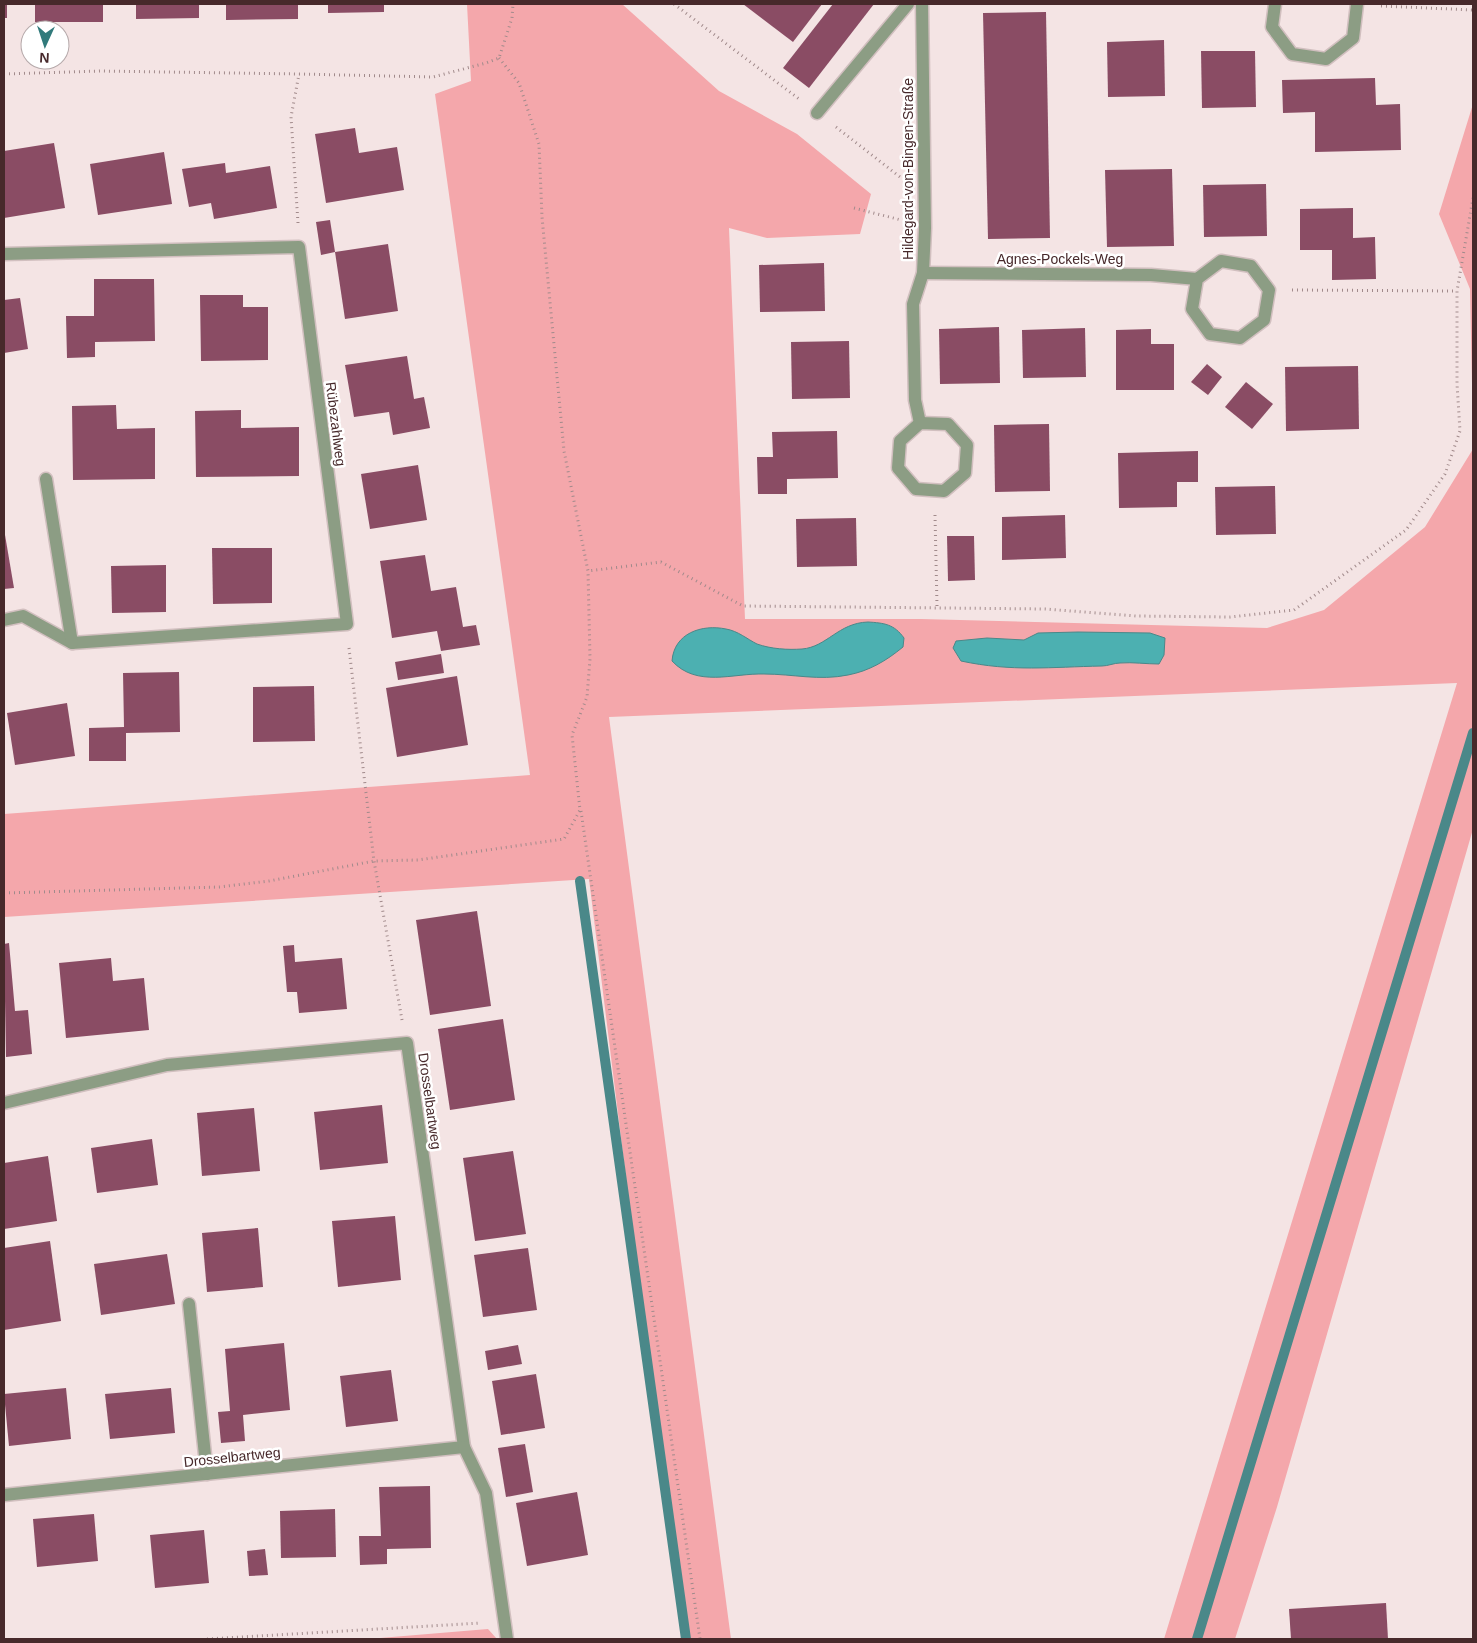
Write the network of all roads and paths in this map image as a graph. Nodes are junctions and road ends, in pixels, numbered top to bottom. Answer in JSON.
{"nodes":[{"id":1,"x":513,"y":4,"type":"edge"},
{"id":2,"x":908,"y":4,"type":"edge"},
{"id":3,"x":922,"y":4,"type":"edge"},
{"id":4,"x":1275,"y":4,"type":"edge"},
{"id":5,"x":1358,"y":4,"type":"edge"},
{"id":6,"x":1473,"y":10,"type":"edge"},
{"id":7,"x":4,"y":74,"type":"edge"},
{"id":8,"x":299,"y":74,"type":"junction"},
{"id":9,"x":817,"y":113,"type":"dead end"},
{"id":10,"x":854,"y":208,"type":"dead end"},
{"id":11,"x":925,"y":228,"type":"junction"},
{"id":12,"x":299,"y":248,"type":"junction"},
{"id":13,"x":4,"y":254,"type":"edge"},
{"id":14,"x":923,"y":273,"type":"junction"},
{"id":15,"x":1197,"y":279,"type":"junction"},
{"id":16,"x":1269,"y":290,"type":"junction"},
{"id":17,"x":1457,"y":291,"type":"dead end"},
{"id":18,"x":920,"y":423,"type":"junction"},
{"id":19,"x":46,"y":479,"type":"dead end"},
{"id":20,"x":935,"y":490,"type":"junction"},
{"id":21,"x":588,"y":571,"type":"dead end"},
{"id":22,"x":937,"y":606,"type":"dead end"},
{"id":23,"x":4,"y":620,"type":"edge"},
{"id":24,"x":346,"y":624,"type":"junction"},
{"id":25,"x":72,"y":642,"type":"junction"},
{"id":26,"x":580,"y":810,"type":"junction"},
{"id":27,"x":374,"y":861,"type":"junction"},
{"id":28,"x":4,"y":894,"type":"edge"},
{"id":29,"x":407,"y":1043,"type":"junction"},
{"id":30,"x":4,"y":1103,"type":"edge"},
{"id":31,"x":189,"y":1304,"type":"dead end"},
{"id":32,"x":464,"y":1447,"type":"junction"},
{"id":33,"x":208,"y":1474,"type":"junction"},
{"id":34,"x":4,"y":1495,"type":"edge"},
{"id":35,"x":504,"y":1622,"type":"junction"},
{"id":36,"x":207,"y":1639,"type":"edge"},
{"id":37,"x":507,"y":1639,"type":"edge"},
{"id":38,"x":700,"y":1639,"type":"edge"}],
"edges":[{"from":1,"to":8,"type":"path"},
{"from":2,"to":9,"type":"street"},
{"from":3,"to":11,"type":"street","name":"Hildegard-von-Bingen-Straße"},
{"from":4,"to":5,"type":"street"},
{"from":5,"to":6,"type":"path"},
{"from":7,"to":8,"type":"path"},
{"from":8,"to":12,"type":"path"},
{"from":10,"to":11,"type":"path"},
{"from":11,"to":14,"type":"street","name":"Hildegard-von-Bingen-Straße"},
{"from":12,"to":13,"type":"street"},
{"from":12,"to":24,"type":"street","name":"Rübezahlweg"},
{"from":14,"to":15,"type":"street","name":"Agnes-Pockels-Weg"},
{"from":14,"to":18,"type":"street","name":"Hildegard-von-Bingen-Straße"},
{"from":15,"to":16,"type":"street"},
{"from":15,"to":16,"type":"street"},
{"from":16,"to":17,"type":"path"},
{"from":18,"to":20,"type":"street"},
{"from":18,"to":20,"type":"street"},
{"from":19,"to":25,"type":"street"},
{"from":20,"to":22,"type":"path"},
{"from":21,"to":26,"type":"path"},
{"from":23,"to":25,"type":"street"},
{"from":24,"to":25,"type":"street"},
{"from":24,"to":27,"type":"path"},
{"from":26,"to":27,"type":"path"},
{"from":26,"to":38,"type":"path"},
{"from":27,"to":28,"type":"path"},
{"from":27,"to":29,"type":"path"},
{"from":29,"to":30,"type":"street","name":"Drosselbartweg"},
{"from":29,"to":32,"type":"street","name":"Drosselbartweg"},
{"from":31,"to":33,"type":"street"},
{"from":32,"to":33,"type":"street","name":"Drosselbartweg"},
{"from":32,"to":35,"type":"street","name":"Drosselbartweg"},
{"from":33,"to":34,"type":"street","name":"Drosselbartweg"},
{"from":35,"to":36,"type":"path"},
{"from":35,"to":37,"type":"street","name":"Drosselbartweg"}]}
